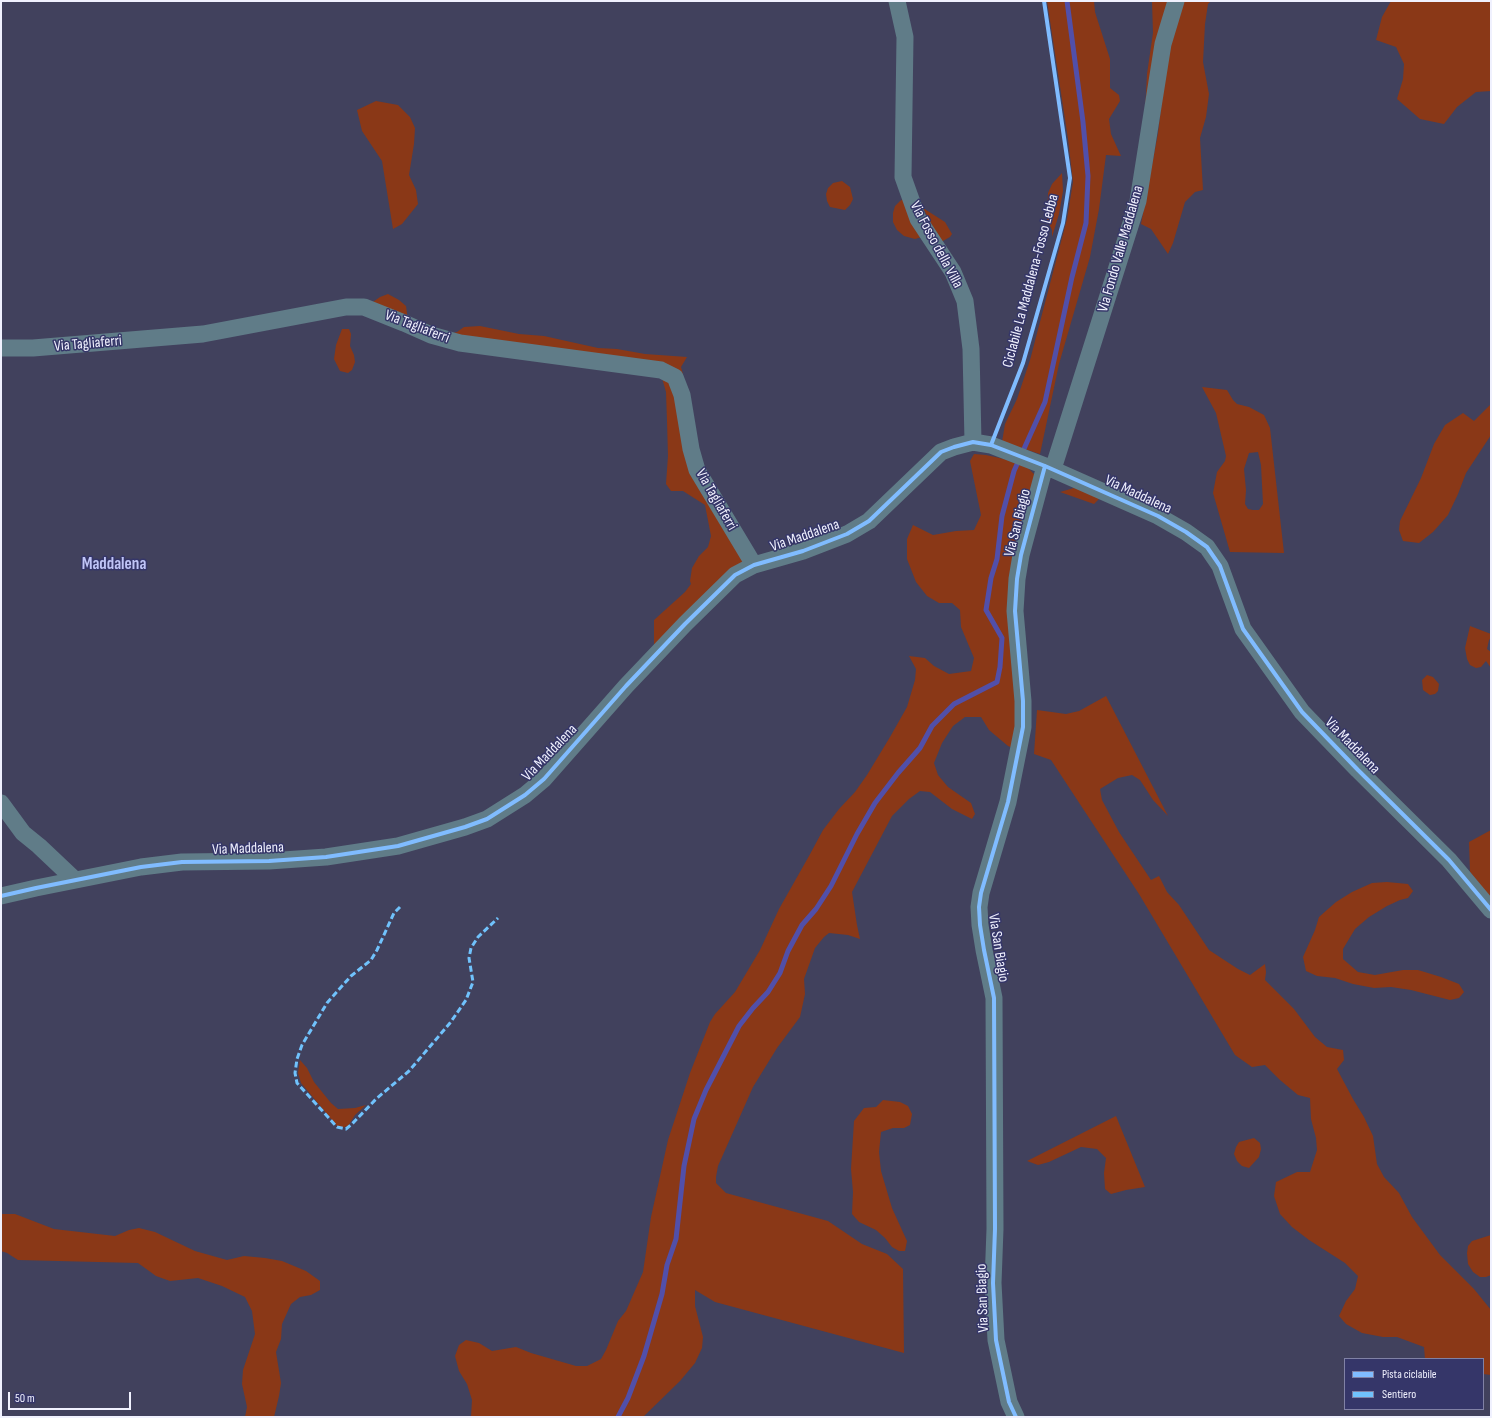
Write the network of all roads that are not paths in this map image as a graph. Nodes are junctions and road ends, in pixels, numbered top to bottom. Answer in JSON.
{"nodes":[{"id":1,"x":897,"y":1,"type":"edge"},
{"id":2,"x":1176,"y":1,"type":"edge"},
{"id":3,"x":1,"y":348,"type":"edge"},
{"id":4,"x":973,"y":442,"type":"junction"},
{"id":5,"x":1046,"y":466,"type":"junction"},
{"id":6,"x":754,"y":565,"type":"junction"},
{"id":7,"x":1,"y":803,"type":"edge"},
{"id":8,"x":75,"y":880,"type":"junction"},
{"id":9,"x":1,"y":896,"type":"edge"},
{"id":10,"x":1491,"y":910,"type":"edge"},
{"id":11,"x":1016,"y":1417,"type":"edge"}],
"edges":[{"from":1,"to":4,"type":"street","name":"Via Fosso della Villa"},
{"from":2,"to":5,"type":"street","name":"Via Fondo Valle Maddalena"},
{"from":3,"to":6,"type":"street","name":"Via Tagliaferri"},
{"from":4,"to":5,"type":"street","name":"Via Maddalena"},
{"from":4,"to":6,"type":"street","name":"Via Maddalena"},
{"from":5,"to":10,"type":"street","name":"Via Maddalena"},
{"from":5,"to":11,"type":"street","name":"Via San Biagio"},
{"from":6,"to":8,"type":"street","name":"Via Maddalena"},
{"from":7,"to":8,"type":"street"},
{"from":8,"to":9,"type":"street","name":"Via Maddalena"}]}
